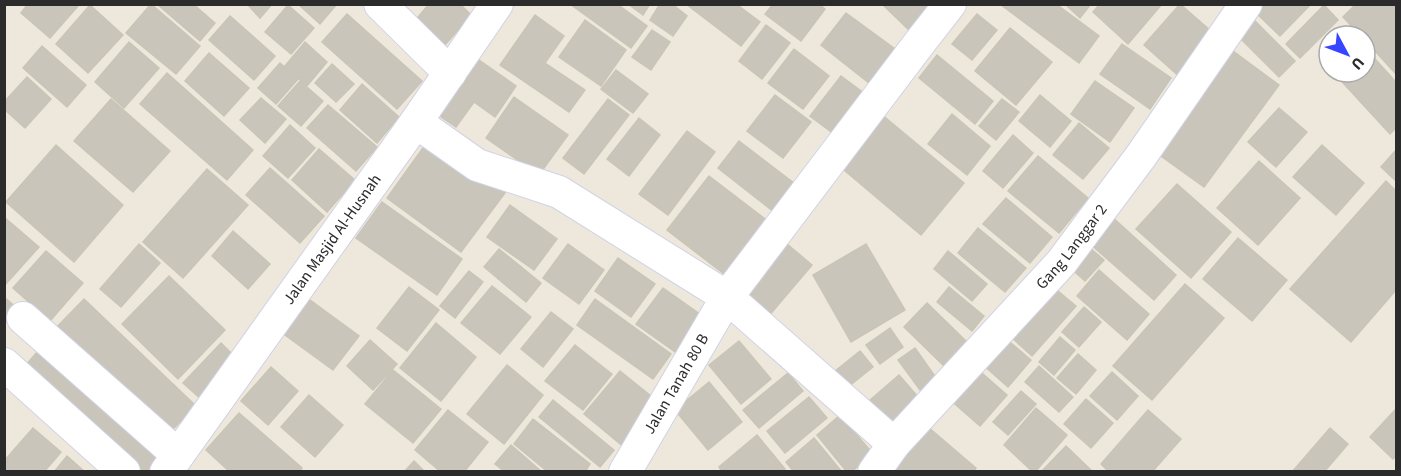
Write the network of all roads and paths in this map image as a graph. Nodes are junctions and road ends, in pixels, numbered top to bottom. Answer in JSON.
{"nodes":[{"id":1,"x":380,"y":4,"type":"edge"},
{"id":2,"x":497,"y":4,"type":"edge"},
{"id":3,"x":950,"y":4,"type":"edge"},
{"id":4,"x":1246,"y":4,"type":"edge"},
{"id":5,"x":450,"y":73,"type":"junction"},
{"id":6,"x":416,"y":122,"type":"junction"},
{"id":7,"x":727,"y":297,"type":"junction"},
{"id":8,"x":23,"y":318,"type":"dead end"},
{"id":9,"x":4,"y":364,"type":"edge"},
{"id":10,"x":894,"y":444,"type":"junction"},
{"id":11,"x":172,"y":463,"type":"edge"},
{"id":12,"x":124,"y":471,"type":"edge"},
{"id":13,"x":625,"y":471,"type":"edge"},
{"id":14,"x":874,"y":471,"type":"edge"}],
"edges":[{"from":1,"to":5,"type":"street"},
{"from":2,"to":5,"type":"street","name":"Jalan Masjid Al-Husnah"},
{"from":3,"to":7,"type":"street","name":"Jalan Tanah 80 B"},
{"from":4,"to":10,"type":"street","name":"Gang Langgar 2"},
{"from":5,"to":6,"type":"street","name":"Jalan Masjid Al-Husnah"},
{"from":6,"to":7,"type":"street"},
{"from":6,"to":11,"type":"street","name":"Jalan Masjid Al-Husnah"},
{"from":7,"to":10,"type":"street"},
{"from":7,"to":13,"type":"street","name":"Jalan Tanah 80 B"},
{"from":8,"to":11,"type":"street"},
{"from":9,"to":12,"type":"street"},
{"from":10,"to":14,"type":"street","name":"Gang Langgar 2"}]}
